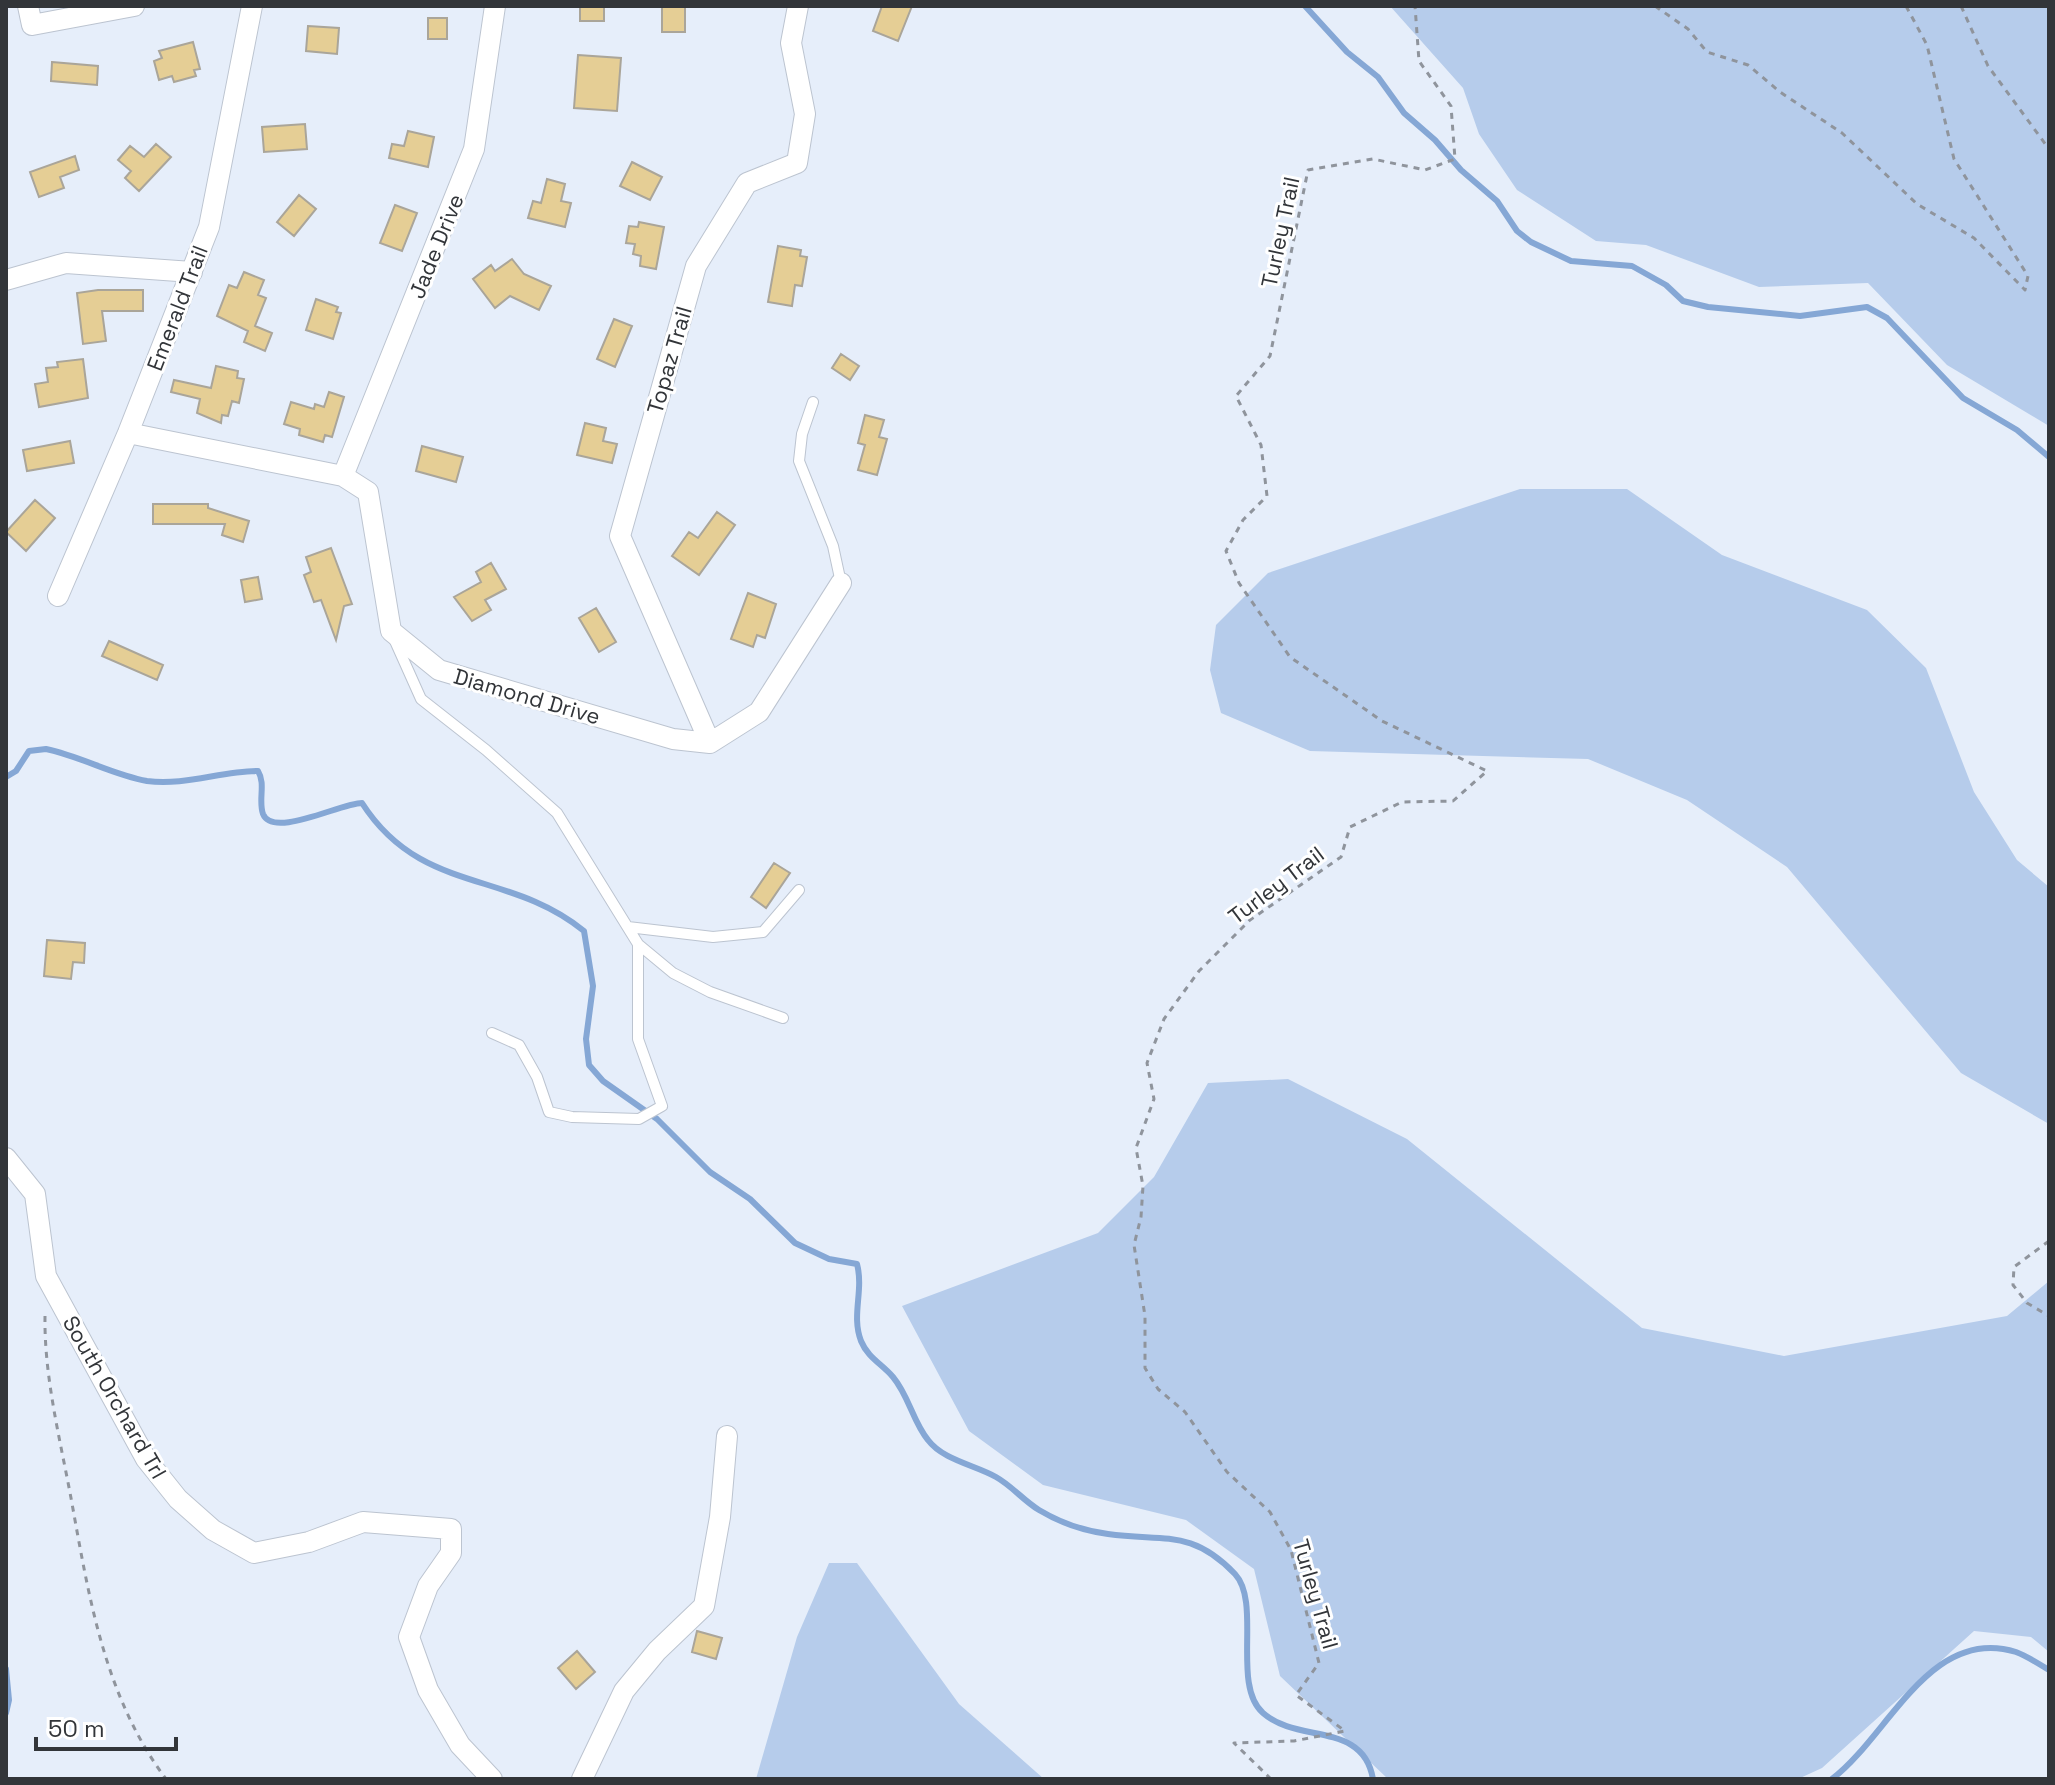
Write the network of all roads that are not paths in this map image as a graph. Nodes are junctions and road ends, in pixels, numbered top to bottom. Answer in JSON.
{"nodes":[{"id":1,"x":28,"y":6,"type":"edge"},
{"id":2,"x":134,"y":6,"type":"edge"},
{"id":3,"x":252,"y":6,"type":"edge"},
{"id":4,"x":495,"y":6,"type":"edge"},
{"id":5,"x":798,"y":6,"type":"edge"},
{"id":6,"x":192,"y":272,"type":"junction"},
{"id":7,"x":6,"y":280,"type":"edge"},
{"id":8,"x":813,"y":402,"type":"dead end"},
{"id":9,"x":128,"y":433,"type":"junction"},
{"id":10,"x":343,"y":476,"type":"junction"},
{"id":11,"x":841,"y":583,"type":"joint"},
{"id":12,"x":58,"y":596,"type":"dead end"},
{"id":13,"x":391,"y":631,"type":"junction"},
{"id":14,"x":710,"y":743,"type":"junction"},
{"id":15,"x":799,"y":890,"type":"dead end"},
{"id":16,"x":628,"y":927,"type":"junction"},
{"id":17,"x":638,"y":944,"type":"junction"},
{"id":18,"x":783,"y":1018,"type":"dead end"},
{"id":19,"x":492,"y":1033,"type":"dead end"},
{"id":20,"x":6,"y":1158,"type":"edge"},
{"id":21,"x":727,"y":1436,"type":"dead end"},
{"id":22,"x":492,"y":1779,"type":"edge"},
{"id":23,"x":582,"y":1779,"type":"edge"}],
"edges":[{"from":1,"to":2,"type":"street"},
{"from":3,"to":6,"type":"street","name":"Emerald Trail"},
{"from":4,"to":10,"type":"street","name":"Jade Drive"},
{"from":5,"to":14,"type":"street","name":"Topaz Trail"},
{"from":6,"to":7,"type":"street"},
{"from":6,"to":9,"type":"street","name":"Emerald Trail"},
{"from":8,"to":11,"type":"lane"},
{"from":9,"to":10,"type":"street"},
{"from":9,"to":12,"type":"street","name":"Emerald Trail"},
{"from":10,"to":13,"type":"street"},
{"from":11,"to":14,"type":"street"},
{"from":13,"to":14,"type":"street","name":"Diamond Drive"},
{"from":13,"to":16,"type":"lane"},
{"from":15,"to":16,"type":"lane"},
{"from":16,"to":17,"type":"lane"},
{"from":17,"to":18,"type":"lane"},
{"from":17,"to":19,"type":"lane"},
{"from":20,"to":22,"type":"street","name":"South Orchard Trl"},
{"from":21,"to":23,"type":"street"}]}
